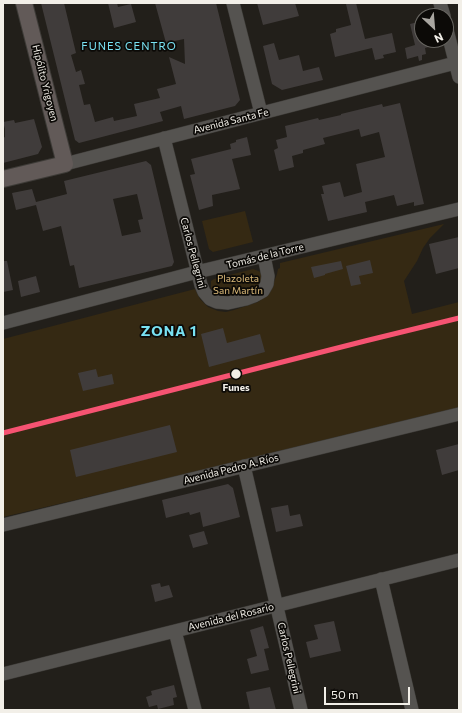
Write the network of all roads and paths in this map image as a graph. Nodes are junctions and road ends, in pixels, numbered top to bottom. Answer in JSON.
{"nodes":[{"id":1,"x":24,"y":3,"type":"edge"},
{"id":2,"x":233,"y":3,"type":"edge"},
{"id":3,"x":453,"y":48,"type":"edge"},
{"id":4,"x":457,"y":63,"type":"edge"},
{"id":5,"x":459,"y":77,"type":"edge"},
{"id":6,"x":261,"y":114,"type":"junction"},
{"id":7,"x":164,"y":138,"type":"junction"},
{"id":8,"x":65,"y":164,"type":"junction"},
{"id":9,"x":3,"y":179,"type":"edge"},
{"id":10,"x":459,"y":209,"type":"edge"},
{"id":11,"x":264,"y":256,"type":"junction"},
{"id":12,"x":197,"y":272,"type":"junction"},
{"id":13,"x":3,"y":323,"type":"edge"},
{"id":14,"x":459,"y":414,"type":"edge"},
{"id":15,"x":244,"y":466,"type":"junction"},
{"id":16,"x":3,"y":525,"type":"edge"},
{"id":17,"x":459,"y":560,"type":"edge"},
{"id":18,"x":381,"y":579,"type":"junction"},
{"id":19,"x":276,"y":605,"type":"junction"},
{"id":20,"x":174,"y":631,"type":"junction"},
{"id":21,"x":3,"y":674,"type":"edge"},
{"id":22,"x":195,"y":710,"type":"edge"},
{"id":23,"x":301,"y":710,"type":"edge"},
{"id":24,"x":412,"y":710,"type":"edge"}],
"edges":[{"from":1,"to":8,"type":"main road","name":"Hipólito Yrigoyen"},
{"from":2,"to":6,"type":"street"},
{"from":3,"to":4,"type":"street"},
{"from":4,"to":5,"type":"street"},
{"from":4,"to":6,"type":"street","name":"Avenida Santa Fe"},
{"from":6,"to":7,"type":"street","name":"Avenida Santa Fe"},
{"from":7,"to":8,"type":"street","name":"Avenida Santa Fe"},
{"from":7,"to":12,"type":"street","name":"Carlos Pellegrini"},
{"from":8,"to":9,"type":"main road","name":"Avenida Santa Fe"},
{"from":10,"to":11,"type":"street","name":"Tomás de la Torre"},
{"from":11,"to":12,"type":"street","name":"Tomás de la Torre"},
{"from":11,"to":12,"type":"street","name":"Carlos Pellegrini"},
{"from":12,"to":13,"type":"street","name":"Tomás de la Torre"},
{"from":14,"to":15,"type":"street","name":"Avenida Pedro A. Ríos"},
{"from":15,"to":16,"type":"street","name":"Avenida Pedro A. Ríos"},
{"from":15,"to":19,"type":"street","name":"Carlos Pellegrini"},
{"from":17,"to":18,"type":"street","name":"Avenida del Rosario"},
{"from":18,"to":19,"type":"street","name":"Avenida del Rosario"},
{"from":18,"to":24,"type":"street"},
{"from":19,"to":20,"type":"street","name":"Avenida del Rosario"},
{"from":19,"to":23,"type":"street","name":"Carlos Pellegrini"},
{"from":20,"to":21,"type":"street","name":"Avenida del Rosario"},
{"from":20,"to":22,"type":"street"}]}
